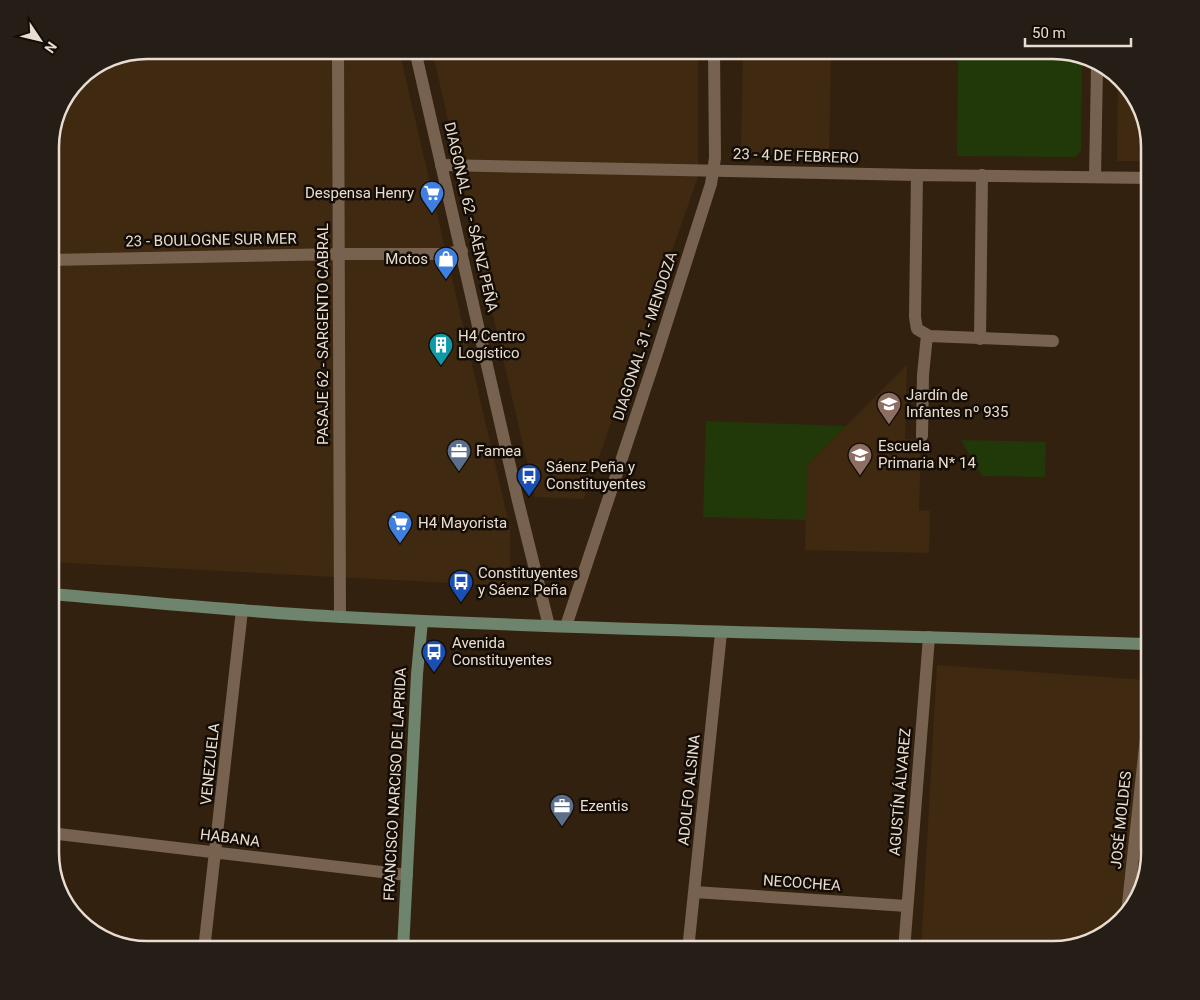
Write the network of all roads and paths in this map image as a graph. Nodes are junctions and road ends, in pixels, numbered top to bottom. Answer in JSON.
{"nodes":[{"id":1,"x":338,"y":59,"type":"edge"},
{"id":2,"x":417,"y":59,"type":"edge"},
{"id":3,"x":714,"y":59,"type":"edge"},
{"id":4,"x":1097,"y":71,"type":"edge"},
{"id":5,"x":441,"y":165,"type":"junction"},
{"id":6,"x":715,"y":170,"type":"junction"},
{"id":7,"x":917,"y":175,"type":"junction"},
{"id":8,"x":982,"y":176,"type":"junction"},
{"id":9,"x":1095,"y":177,"type":"junction"},
{"id":10,"x":1141,"y":178,"type":"edge"},
{"id":11,"x":462,"y":251,"type":"junction"},
{"id":12,"x":339,"y":254,"type":"junction"},
{"id":13,"x":59,"y":260,"type":"edge"},
{"id":14,"x":927,"y":335,"type":"junction"},
{"id":15,"x":980,"y":339,"type":"junction"},
{"id":16,"x":1053,"y":341,"type":"dead end"},
{"id":17,"x":922,"y":436,"type":"dead end"},
{"id":18,"x":59,"y":595,"type":"edge"},
{"id":19,"x":242,"y":610,"type":"junction"},
{"id":20,"x":340,"y":617,"type":"junction"},
{"id":21,"x":422,"y":621,"type":"junction"},
{"id":22,"x":549,"y":626,"type":"junction"},
{"id":23,"x":566,"y":626,"type":"junction"},
{"id":24,"x":721,"y":633,"type":"junction"},
{"id":25,"x":929,"y":637,"type":"junction"},
{"id":26,"x":1141,"y":644,"type":"edge"},
{"id":27,"x":1141,"y":787,"type":"edge"},
{"id":28,"x":59,"y":834,"type":"edge"},
{"id":29,"x":216,"y":853,"type":"junction"},
{"id":30,"x":407,"y":875,"type":"junction"},
{"id":31,"x":694,"y":892,"type":"junction"},
{"id":32,"x":1130,"y":896,"type":"edge"},
{"id":33,"x":907,"y":906,"type":"junction"},
{"id":34,"x":205,"y":941,"type":"edge"},
{"id":35,"x":403,"y":941,"type":"edge"},
{"id":36,"x":689,"y":941,"type":"edge"},
{"id":37,"x":905,"y":941,"type":"edge"}],
"edges":[{"from":1,"to":12,"type":"street","name":"PASAJE 62 - SARGENTO CABRAL"},
{"from":2,"to":5,"type":"street","name":"DIAGONAL 62 - SÁENZ PEÑA"},
{"from":3,"to":6,"type":"street","name":"DIAGONAL 31 - MENDOZA"},
{"from":4,"to":9,"type":"street"},
{"from":5,"to":6,"type":"street","name":"23 - 4 DE FEBRERO"},
{"from":5,"to":11,"type":"street","name":"DIAGONAL 62 - SÁENZ PEÑA"},
{"from":6,"to":7,"type":"street","name":"23 - 4 DE FEBRERO"},
{"from":6,"to":23,"type":"street","name":"DIAGONAL 31 - MENDOZA"},
{"from":7,"to":8,"type":"street","name":"23 - 4 DE FEBRERO"},
{"from":7,"to":14,"type":"street"},
{"from":8,"to":9,"type":"street","name":"23 - 4 DE FEBRERO"},
{"from":8,"to":15,"type":"street"},
{"from":9,"to":10,"type":"street","name":"23 - 4 DE FEBRERO"},
{"from":11,"to":12,"type":"street","name":"23 - BOULOGNE SUR MER"},
{"from":11,"to":22,"type":"street","name":"DIAGONAL 62 - SÁENZ PEÑA"},
{"from":12,"to":13,"type":"street","name":"23 - BOULOGNE SUR MER"},
{"from":12,"to":20,"type":"street","name":"PASAJE 62 - SARGENTO CABRAL"},
{"from":14,"to":15,"type":"street"},
{"from":14,"to":17,"type":"street"},
{"from":15,"to":16,"type":"street"},
{"from":18,"to":19,"type":"main road"},
{"from":19,"to":20,"type":"main road"},
{"from":19,"to":29,"type":"street","name":"VENEZUELA"},
{"from":20,"to":21,"type":"main road"},
{"from":21,"to":22,"type":"main road"},
{"from":21,"to":30,"type":"main road","name":"FRANCISCO NARCISO DE LAPRIDA"},
{"from":22,"to":23,"type":"main road"},
{"from":23,"to":24,"type":"main road"},
{"from":24,"to":25,"type":"main road"},
{"from":24,"to":31,"type":"street","name":"ADOLFO ALSINA"},
{"from":25,"to":26,"type":"main road"},
{"from":25,"to":33,"type":"street","name":"AGUSTÍN ÁLVAREZ"},
{"from":27,"to":32,"type":"street","name":"JOSÉ MOLDES"},
{"from":28,"to":29,"type":"street","name":"HABANA"},
{"from":29,"to":30,"type":"street","name":"HABANA"},
{"from":29,"to":34,"type":"street","name":"VENEZUELA"},
{"from":30,"to":35,"type":"main road","name":"FRANCISCO NARCISO DE LAPRIDA"},
{"from":31,"to":33,"type":"street","name":"NECOCHEA"},
{"from":31,"to":36,"type":"street","name":"ADOLFO ALSINA"},
{"from":33,"to":37,"type":"street","name":"AGUSTÍN ÁLVAREZ"}]}
